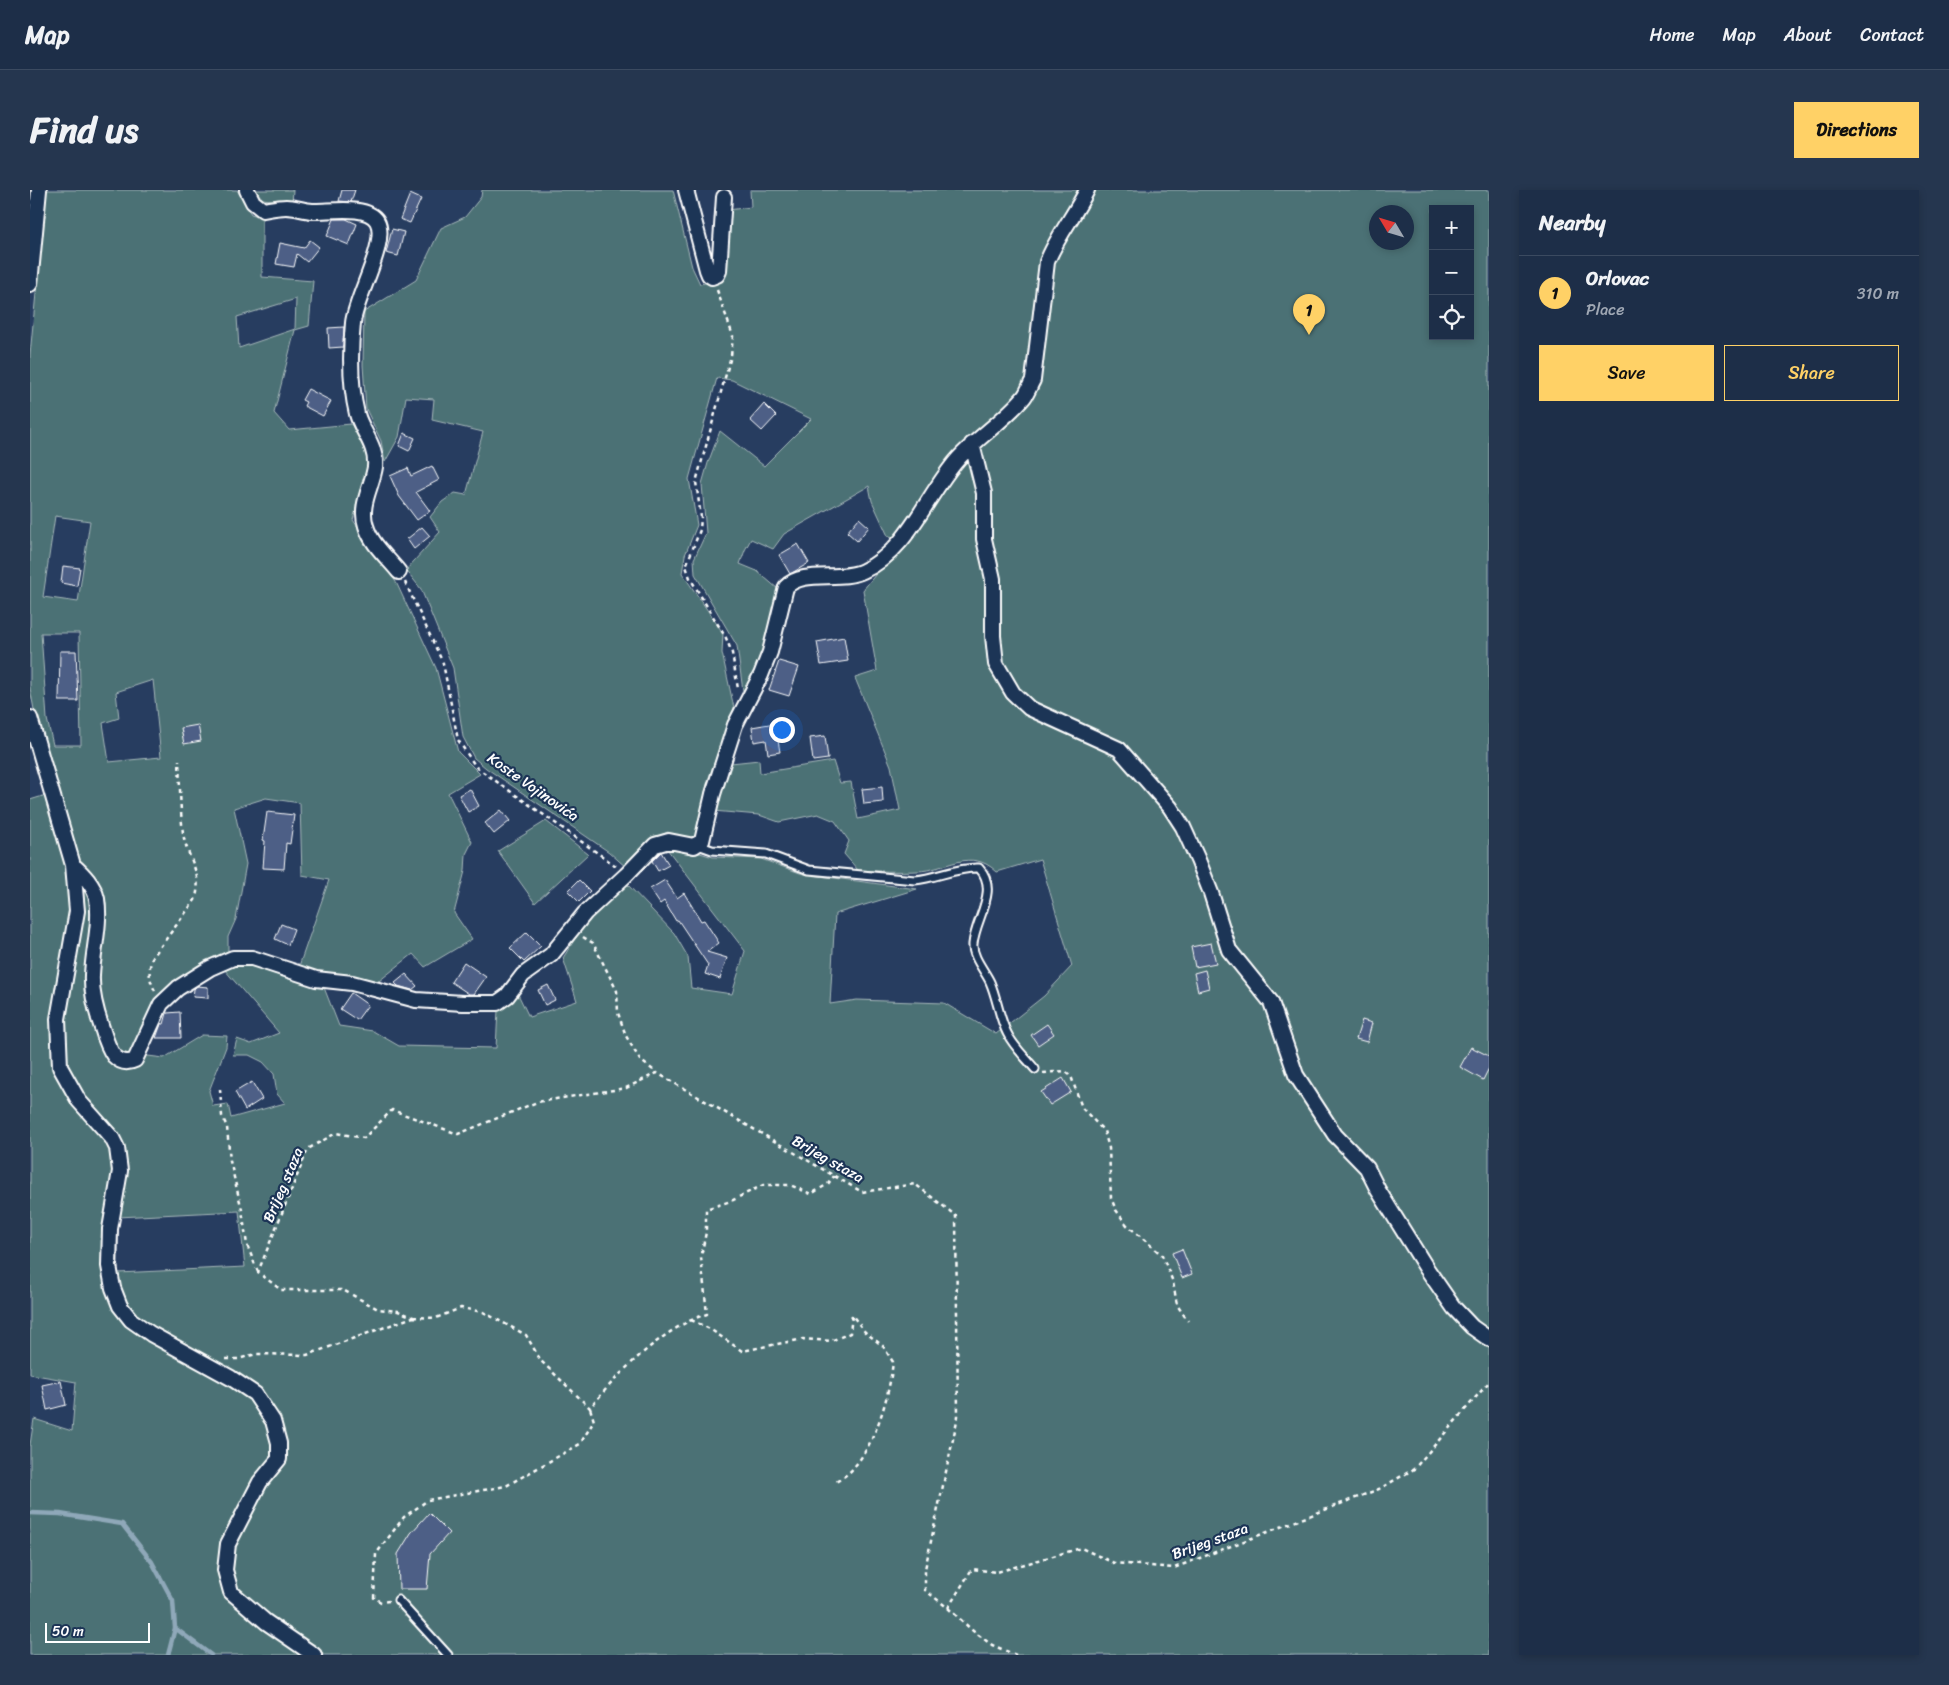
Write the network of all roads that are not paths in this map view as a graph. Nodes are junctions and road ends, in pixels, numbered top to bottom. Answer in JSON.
{"nodes":[{"id":1,"x":39,"y":190,"type":"edge"},
{"id":2,"x":247,"y":190,"type":"edge"},
{"id":3,"x":686,"y":190,"type":"edge"},
{"id":4,"x":1087,"y":190,"type":"edge"},
{"id":5,"x":724,"y":197,"type":"dead end"},
{"id":6,"x":30,"y":284,"type":"edge"},
{"id":7,"x":972,"y":444,"type":"junction"},
{"id":8,"x":399,"y":572,"type":"road end"},
{"id":9,"x":30,"y":718,"type":"edge"},
{"id":10,"x":698,"y":845,"type":"junction"},
{"id":11,"x":73,"y":865,"type":"junction"},
{"id":12,"x":1035,"y":1070,"type":"road end"},
{"id":13,"x":1489,"y":1339,"type":"edge"},
{"id":14,"x":398,"y":1600,"type":"road end"},
{"id":15,"x":314,"y":1655,"type":"edge"},
{"id":16,"x":448,"y":1655,"type":"edge"}],
"edges":[{"from":1,"to":6,"type":"street"},
{"from":2,"to":8,"type":"street"},
{"from":3,"to":5,"type":"street"},
{"from":4,"to":7,"type":"street"},
{"from":7,"to":10,"type":"street"},
{"from":7,"to":13,"type":"street"},
{"from":9,"to":11,"type":"street"},
{"from":10,"to":11,"type":"street"},
{"from":10,"to":12,"type":"lane"},
{"from":11,"to":15,"type":"street"},
{"from":14,"to":16,"type":"lane"}]}
